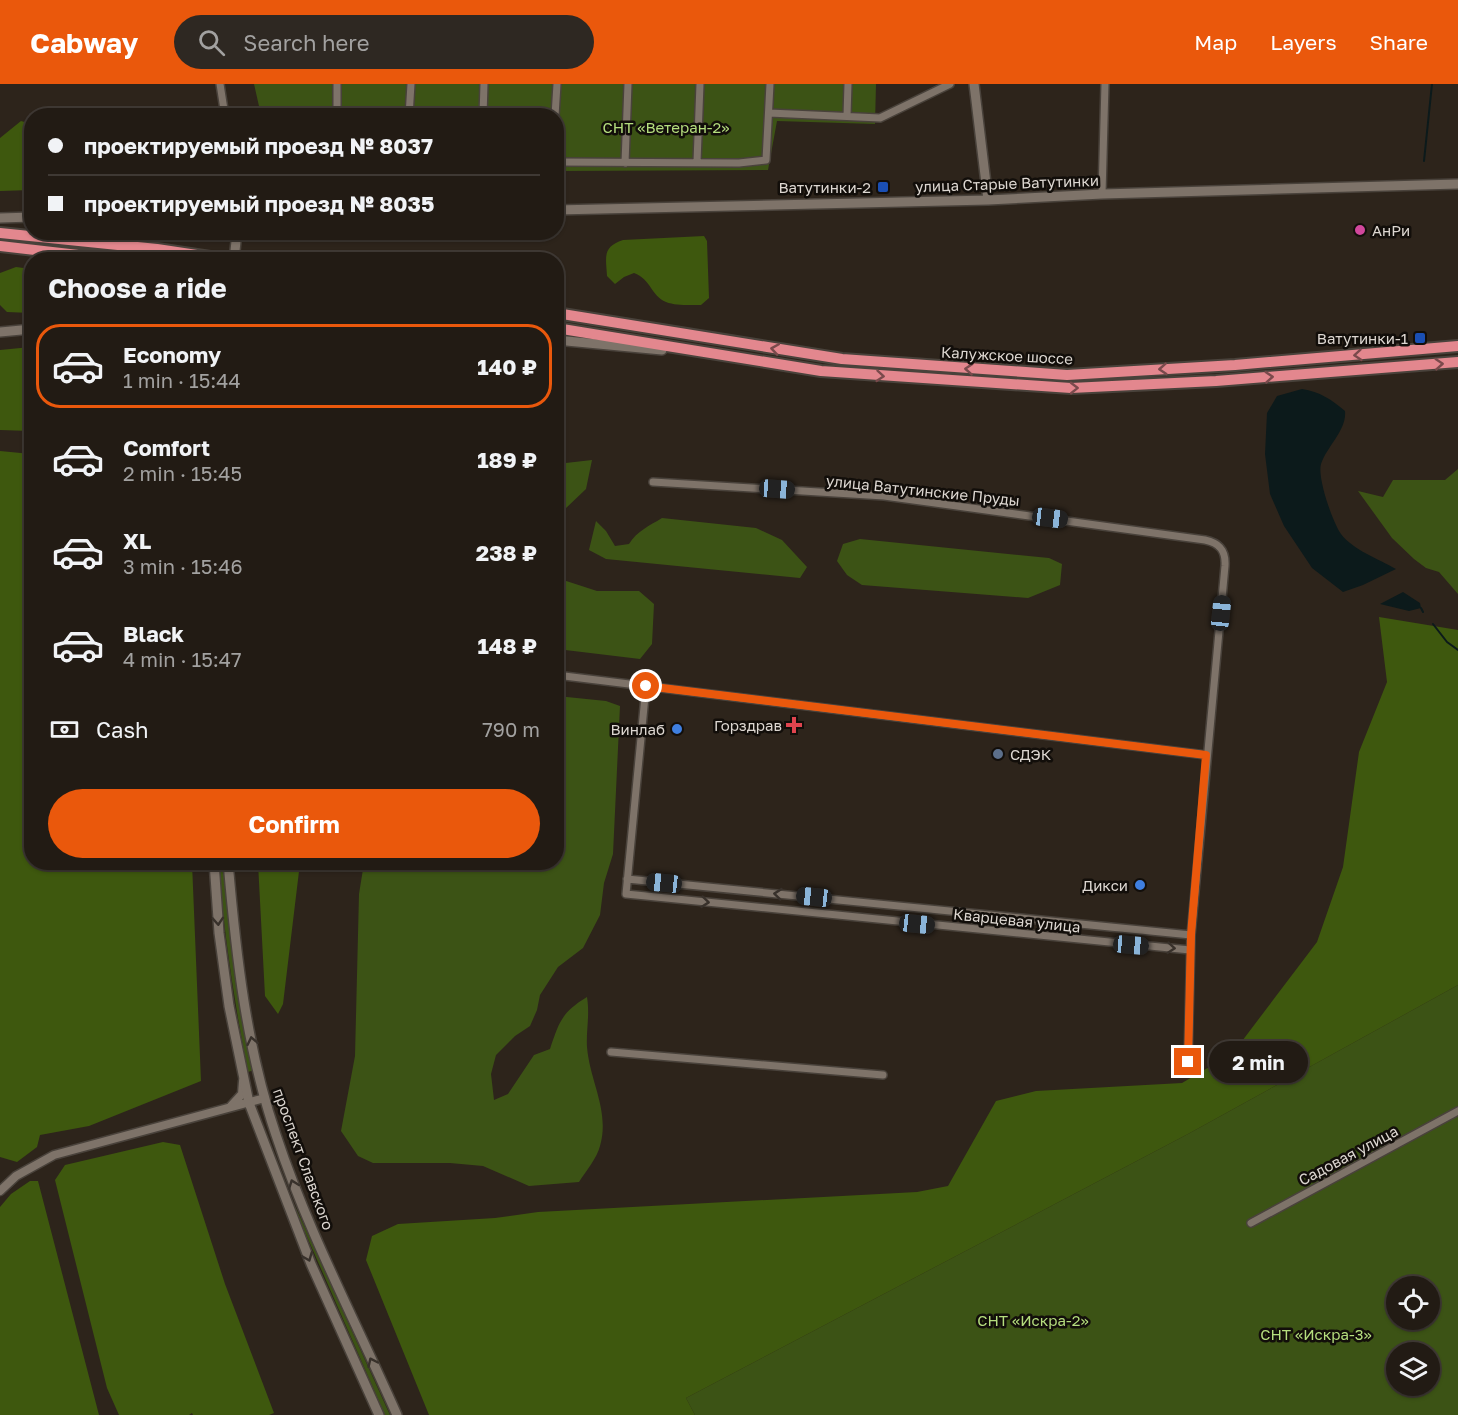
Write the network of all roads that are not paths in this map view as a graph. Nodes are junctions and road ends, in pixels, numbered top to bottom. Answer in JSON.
{"nodes":[{"id":1,"x":219,"y":84,"type":"edge"},
{"id":2,"x":337,"y":84,"type":"edge"},
{"id":3,"x":411,"y":84,"type":"edge"},
{"id":4,"x":484,"y":84,"type":"edge"},
{"id":5,"x":557,"y":84,"type":"edge"},
{"id":6,"x":628,"y":84,"type":"edge"},
{"id":7,"x":700,"y":84,"type":"edge"},
{"id":8,"x":770,"y":84,"type":"edge"},
{"id":9,"x":848,"y":84,"type":"edge"},
{"id":10,"x":950,"y":84,"type":"edge"},
{"id":11,"x":974,"y":84,"type":"edge"},
{"id":12,"x":1105,"y":84,"type":"edge"},
{"id":13,"x":224,"y":108,"type":"edge"},
{"id":14,"x":337,"y":108,"type":"edge"},
{"id":15,"x":410,"y":108,"type":"edge"},
{"id":16,"x":483,"y":108,"type":"edge"},
{"id":17,"x":556,"y":108,"type":"edge"},
{"id":18,"x":769,"y":113,"type":"junction"},
{"id":19,"x":847,"y":116,"type":"junction"},
{"id":20,"x":564,"y":162,"type":"edge"},
{"id":21,"x":697,"y":162,"type":"junction"},
{"id":22,"x":626,"y":163,"type":"junction"},
{"id":23,"x":1458,"y":184,"type":"edge"},
{"id":24,"x":1102,"y":194,"type":"junction"},
{"id":25,"x":988,"y":200,"type":"junction"},
{"id":26,"x":564,"y":210,"type":"edge"},
{"id":27,"x":24,"y":217,"type":"edge"},
{"id":28,"x":0,"y":218,"type":"edge"},
{"id":29,"x":0,"y":233,"type":"edge"},
{"id":30,"x":24,"y":235,"type":"edge"},
{"id":31,"x":69,"y":240,"type":"edge"},
{"id":32,"x":0,"y":248,"type":"edge"},
{"id":33,"x":56,"y":252,"type":"edge"},
{"id":34,"x":177,"y":252,"type":"edge"},
{"id":35,"x":564,"y":314,"type":"edge"},
{"id":36,"x":564,"y":329,"type":"edge"},
{"id":37,"x":24,"y":330,"type":"edge"},
{"id":38,"x":0,"y":332,"type":"edge"},
{"id":39,"x":564,"y":341,"type":"edge"},
{"id":40,"x":1458,"y":346,"type":"edge"},
{"id":41,"x":704,"y":352,"type":"junction"},
{"id":42,"x":1458,"y":362,"type":"edge"},
{"id":43,"x":653,"y":482,"type":"dead end"},
{"id":44,"x":564,"y":676,"type":"edge"},
{"id":45,"x":646,"y":686,"type":"junction"},
{"id":46,"x":1206,"y":755,"type":"junction"},
{"id":47,"x":215,"y":870,"type":"edge"},
{"id":48,"x":229,"y":870,"type":"edge"},
{"id":49,"x":627,"y":879,"type":"junction"},
{"id":50,"x":1191,"y":935,"type":"junction"},
{"id":51,"x":1190,"y":950,"type":"junction"},
{"id":52,"x":611,"y":1053,"type":"dead end"},
{"id":53,"x":1188,"y":1062,"type":"dead end"},
{"id":54,"x":884,"y":1075,"type":"dead end"},
{"id":55,"x":243,"y":1076,"type":"junction"},
{"id":56,"x":265,"y":1098,"type":"junction"},
{"id":57,"x":249,"y":1103,"type":"junction"},
{"id":58,"x":225,"y":1109,"type":"junction"},
{"id":59,"x":1458,"y":1111,"type":"edge"},
{"id":60,"x":256,"y":1124,"type":"junction"},
{"id":61,"x":0,"y":1191,"type":"edge"},
{"id":62,"x":1251,"y":1223,"type":"dead end"},
{"id":63,"x":379,"y":1415,"type":"edge"},
{"id":64,"x":397,"y":1415,"type":"edge"}],
"edges":[{"from":1,"to":13,"type":"street"},
{"from":2,"to":14,"type":"street"},
{"from":3,"to":15,"type":"street"},
{"from":4,"to":16,"type":"street"},
{"from":5,"to":17,"type":"street"},
{"from":6,"to":22,"type":"street"},
{"from":7,"to":21,"type":"street"},
{"from":8,"to":18,"type":"street"},
{"from":9,"to":19,"type":"street"},
{"from":10,"to":19,"type":"street"},
{"from":11,"to":25,"type":"main road"},
{"from":12,"to":24,"type":"street"},
{"from":18,"to":19,"type":"street"},
{"from":18,"to":21,"type":"street"},
{"from":20,"to":22,"type":"street"},
{"from":21,"to":22,"type":"street"},
{"from":23,"to":24,"type":"main road","name":"улица Старые Ватутинки"},
{"from":24,"to":25,"type":"main road","name":"улица Старые Ватутинки"},
{"from":25,"to":26,"type":"main road","name":"улица Старые Ватутинки"},
{"from":27,"to":28,"type":"main road"},
{"from":29,"to":30,"type":"highway"},
{"from":31,"to":34,"type":"highway"},
{"from":32,"to":33,"type":"highway"},
{"from":40,"to":35,"type":"highway","name":"Калужское шоссе","one_way":true},
{"from":36,"to":41,"type":"highway","name":"Калужское шоссе"},
{"from":37,"to":38,"type":"main road"},
{"from":39,"to":41,"type":"main road"},
{"from":41,"to":42,"type":"highway","name":"Калужское шоссе","one_way":true},
{"from":43,"to":46,"type":"street","name":"улица Ватутинские Пруды"},
{"from":44,"to":45,"type":"street"},
{"from":45,"to":46,"type":"street"},
{"from":45,"to":49,"type":"street"},
{"from":46,"to":50,"type":"street"},
{"from":47,"to":55,"type":"main road","name":"проспект Славского","one_way":true},
{"from":56,"to":48,"type":"main road","name":"проспект Славского","one_way":true},
{"from":50,"to":49,"type":"street","name":"Кварцевая улица","one_way":true},
{"from":49,"to":51,"type":"street","name":"Кварцевая улица","one_way":true},
{"from":50,"to":51,"type":"street"},
{"from":51,"to":53,"type":"street"},
{"from":52,"to":54,"type":"street"},
{"from":55,"to":57,"type":"main road","name":"проспект Славского"},
{"from":55,"to":58,"type":"street"},
{"from":56,"to":57,"type":"street"},
{"from":64,"to":56,"type":"main road","name":"проспект Славского","one_way":true},
{"from":57,"to":58,"type":"street"},
{"from":57,"to":60,"type":"main road","name":"проспект Славского"},
{"from":58,"to":60,"type":"street"},
{"from":58,"to":61,"type":"street"},
{"from":59,"to":62,"type":"street","name":"Садовая улица"},
{"from":60,"to":63,"type":"main road","name":"проспект Славского","one_way":true}]}
